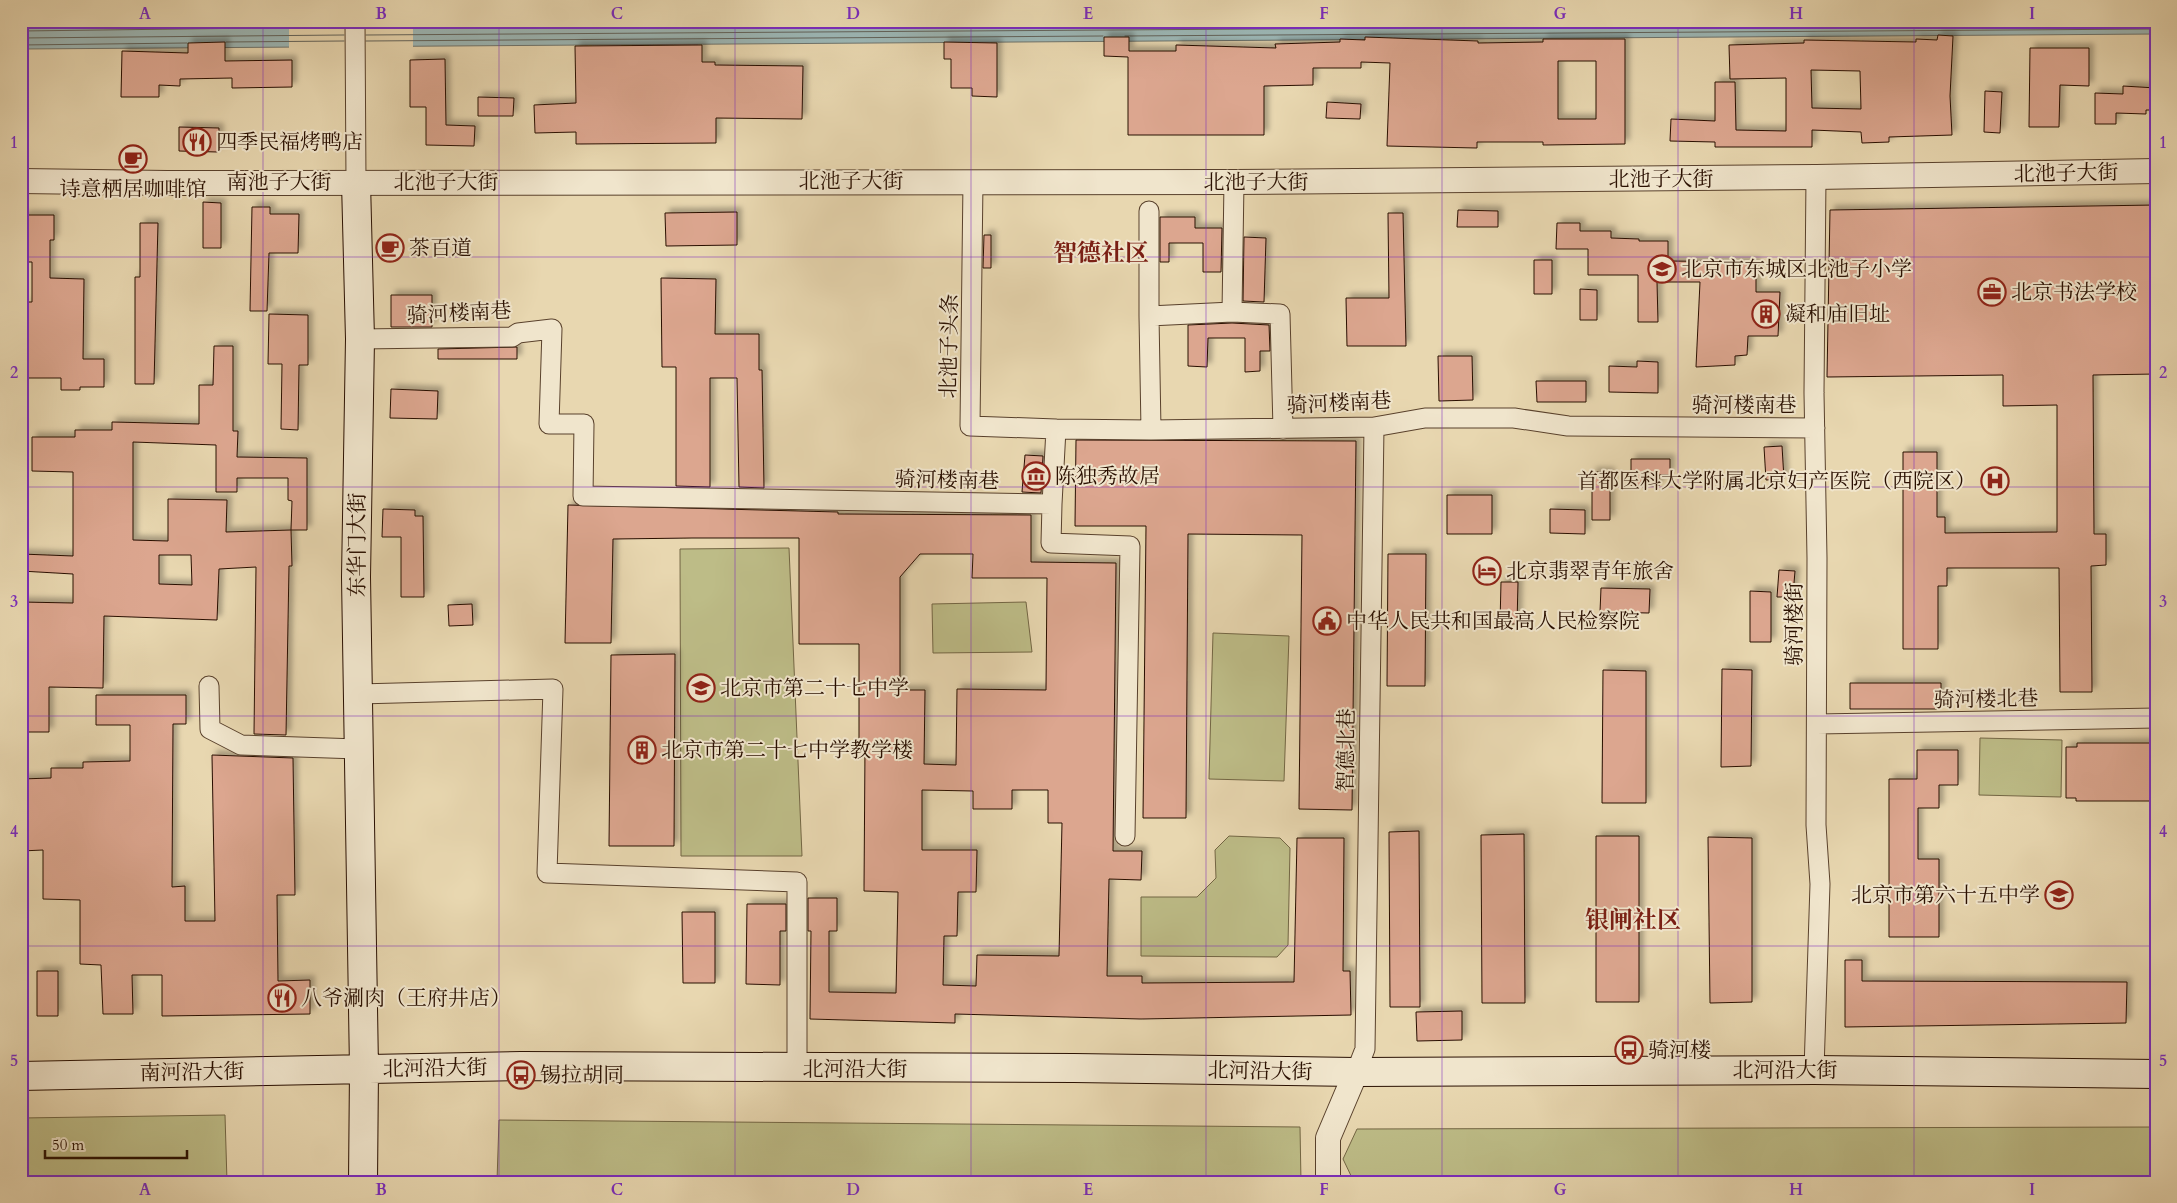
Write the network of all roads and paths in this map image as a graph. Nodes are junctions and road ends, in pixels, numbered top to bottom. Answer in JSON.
{"nodes":[{"id":1,"x":355,"y":21,"type":"edge"},
{"id":2,"x":2156,"y":171,"type":"edge"},
{"id":3,"x":1816,"y":178,"type":"junction"},
{"id":4,"x":21,"y":181,"type":"edge"},
{"id":5,"x":973,"y":181,"type":"junction"},
{"id":6,"x":356,"y":182,"type":"junction"},
{"id":7,"x":1234,"y":182,"type":"junction"},
{"id":8,"x":1149,"y":211,"type":"dead end"},
{"id":9,"x":1232,"y":312,"type":"junction"},
{"id":10,"x":1149,"y":316,"type":"junction"},
{"id":11,"x":360,"y":339,"type":"junction"},
{"id":12,"x":1374,"y":427,"type":"junction"},
{"id":13,"x":1815,"y":428,"type":"junction"},
{"id":14,"x":1056,"y":429,"type":"junction"},
{"id":15,"x":1284,"y":429,"type":"junction"},
{"id":16,"x":1151,"y":430,"type":"junction"},
{"id":17,"x":1052,"y":504,"type":"junction"},
{"id":18,"x":210,"y":686,"type":"dead end"},
{"id":19,"x":359,"y":694,"type":"junction"},
{"id":20,"x":2156,"y":718,"type":"edge"},
{"id":21,"x":1817,"y":724,"type":"junction"},
{"id":22,"x":358,"y":749,"type":"junction"},
{"id":23,"x":1125,"y":836,"type":"dead end"},
{"id":24,"x":364,"y":1069,"type":"junction"},
{"id":25,"x":797,"y":1069,"type":"junction"},
{"id":26,"x":1814,"y":1070,"type":"junction"},
{"id":27,"x":1356,"y":1072,"type":"junction"},
{"id":28,"x":2156,"y":1074,"type":"edge"},
{"id":29,"x":21,"y":1076,"type":"edge"},
{"id":30,"x":363,"y":1182,"type":"edge"},
{"id":31,"x":1328,"y":1182,"type":"edge"}],
"edges":[{"from":1,"to":6,"type":"street","name":"东华门大街"},
{"from":2,"to":3,"type":"street","name":"北池子大街"},
{"from":3,"to":7,"type":"street","name":"北池子大街"},
{"from":3,"to":13,"type":"street","name":"骑河楼街"},
{"from":4,"to":6,"type":"street","name":"南池子大街"},
{"from":5,"to":6,"type":"street","name":"北池子大街"},
{"from":5,"to":7,"type":"street","name":"北池子大街"},
{"from":5,"to":14,"type":"street","name":"北池子头条"},
{"from":6,"to":11,"type":"main road","name":"东华门大街"},
{"from":7,"to":9,"type":"street"},
{"from":8,"to":10,"type":"street"},
{"from":9,"to":10,"type":"street"},
{"from":9,"to":15,"type":"street"},
{"from":10,"to":16,"type":"street"},
{"from":11,"to":17,"type":"street","name":"骑河楼南巷"},
{"from":11,"to":19,"type":"main road","name":"东华门大街"},
{"from":12,"to":13,"type":"street","name":"骑河楼南巷"},
{"from":12,"to":15,"type":"street","name":"骑河楼南巷"},
{"from":12,"to":27,"type":"street","name":"智德北巷"},
{"from":13,"to":21,"type":"street","name":"骑河楼街"},
{"from":14,"to":16,"type":"street","name":"骑河楼南巷"},
{"from":14,"to":17,"type":"street"},
{"from":15,"to":16,"type":"street","name":"骑河楼南巷"},
{"from":17,"to":23,"type":"street"},
{"from":18,"to":22,"type":"street"},
{"from":19,"to":22,"type":"main road","name":"东华门大街"},
{"from":19,"to":25,"type":"street"},
{"from":20,"to":21,"type":"street","name":"骑河楼北巷"},
{"from":21,"to":26,"type":"street","name":"骑河楼街"},
{"from":22,"to":24,"type":"main road","name":"东华门大街"},
{"from":24,"to":25,"type":"main road","name":"北河沿大街"},
{"from":24,"to":29,"type":"main road","name":"南河沿大街"},
{"from":24,"to":30,"type":"main road","name":"东华门大街"},
{"from":25,"to":27,"type":"main road","name":"北河沿大街"},
{"from":26,"to":27,"type":"main road","name":"北河沿大街"},
{"from":26,"to":28,"type":"main road","name":"北河沿大街"},
{"from":27,"to":31,"type":"street"}]}
